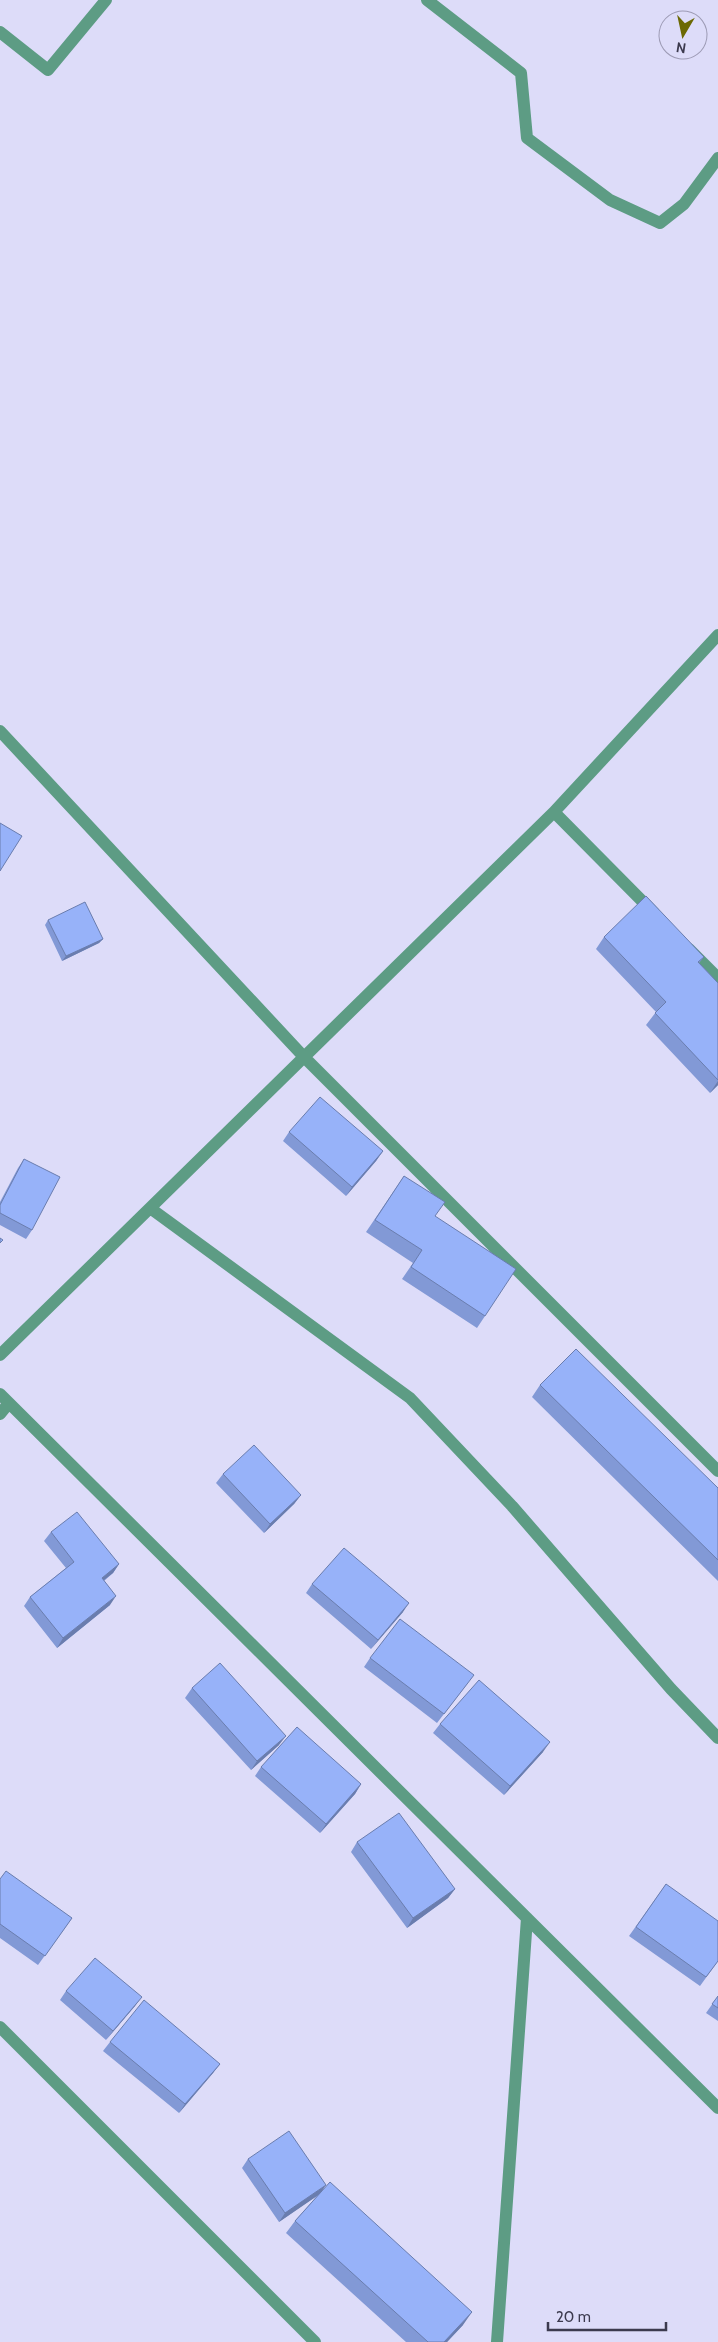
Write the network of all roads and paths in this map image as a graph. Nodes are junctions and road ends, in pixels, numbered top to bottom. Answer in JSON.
{"nodes":[{"id":1,"x":106,"y":0,"type":"edge"},
{"id":2,"x":427,"y":0,"type":"edge"},
{"id":3,"x":0,"y":32,"type":"edge"},
{"id":4,"x":718,"y":158,"type":"edge"},
{"id":5,"x":718,"y":635,"type":"edge"},
{"id":6,"x":0,"y":731,"type":"edge"},
{"id":7,"x":554,"y":812,"type":"junction"},
{"id":8,"x":663,"y":923,"type":"edge"},
{"id":9,"x":677,"y":936,"type":"edge"},
{"id":10,"x":718,"y":978,"type":"edge"},
{"id":11,"x":304,"y":1057,"type":"junction"},
{"id":12,"x":150,"y":1208,"type":"junction"},
{"id":13,"x":0,"y":1355,"type":"edge"},
{"id":14,"x":4,"y":1398,"type":"edge"},
{"id":15,"x":0,"y":1414,"type":"edge"},
{"id":16,"x":718,"y":1471,"type":"edge"},
{"id":17,"x":718,"y":1738,"type":"edge"},
{"id":18,"x":526,"y":1918,"type":"junction"},
{"id":19,"x":0,"y":2027,"type":"edge"},
{"id":20,"x":718,"y":2108,"type":"edge"},
{"id":21,"x":315,"y":2342,"type":"edge"},
{"id":22,"x":498,"y":2342,"type":"edge"}],
"edges":[{"from":1,"to":3,"type":"street"},
{"from":2,"to":4,"type":"street"},
{"from":5,"to":7,"type":"street"},
{"from":6,"to":11,"type":"street"},
{"from":7,"to":8,"type":"street"},
{"from":7,"to":11,"type":"street"},
{"from":9,"to":10,"type":"street"},
{"from":11,"to":12,"type":"street"},
{"from":11,"to":16,"type":"street"},
{"from":12,"to":13,"type":"street"},
{"from":12,"to":17,"type":"street"},
{"from":14,"to":15,"type":"street"},
{"from":14,"to":18,"type":"street"},
{"from":18,"to":20,"type":"street"},
{"from":18,"to":22,"type":"street"},
{"from":19,"to":21,"type":"street"}]}
